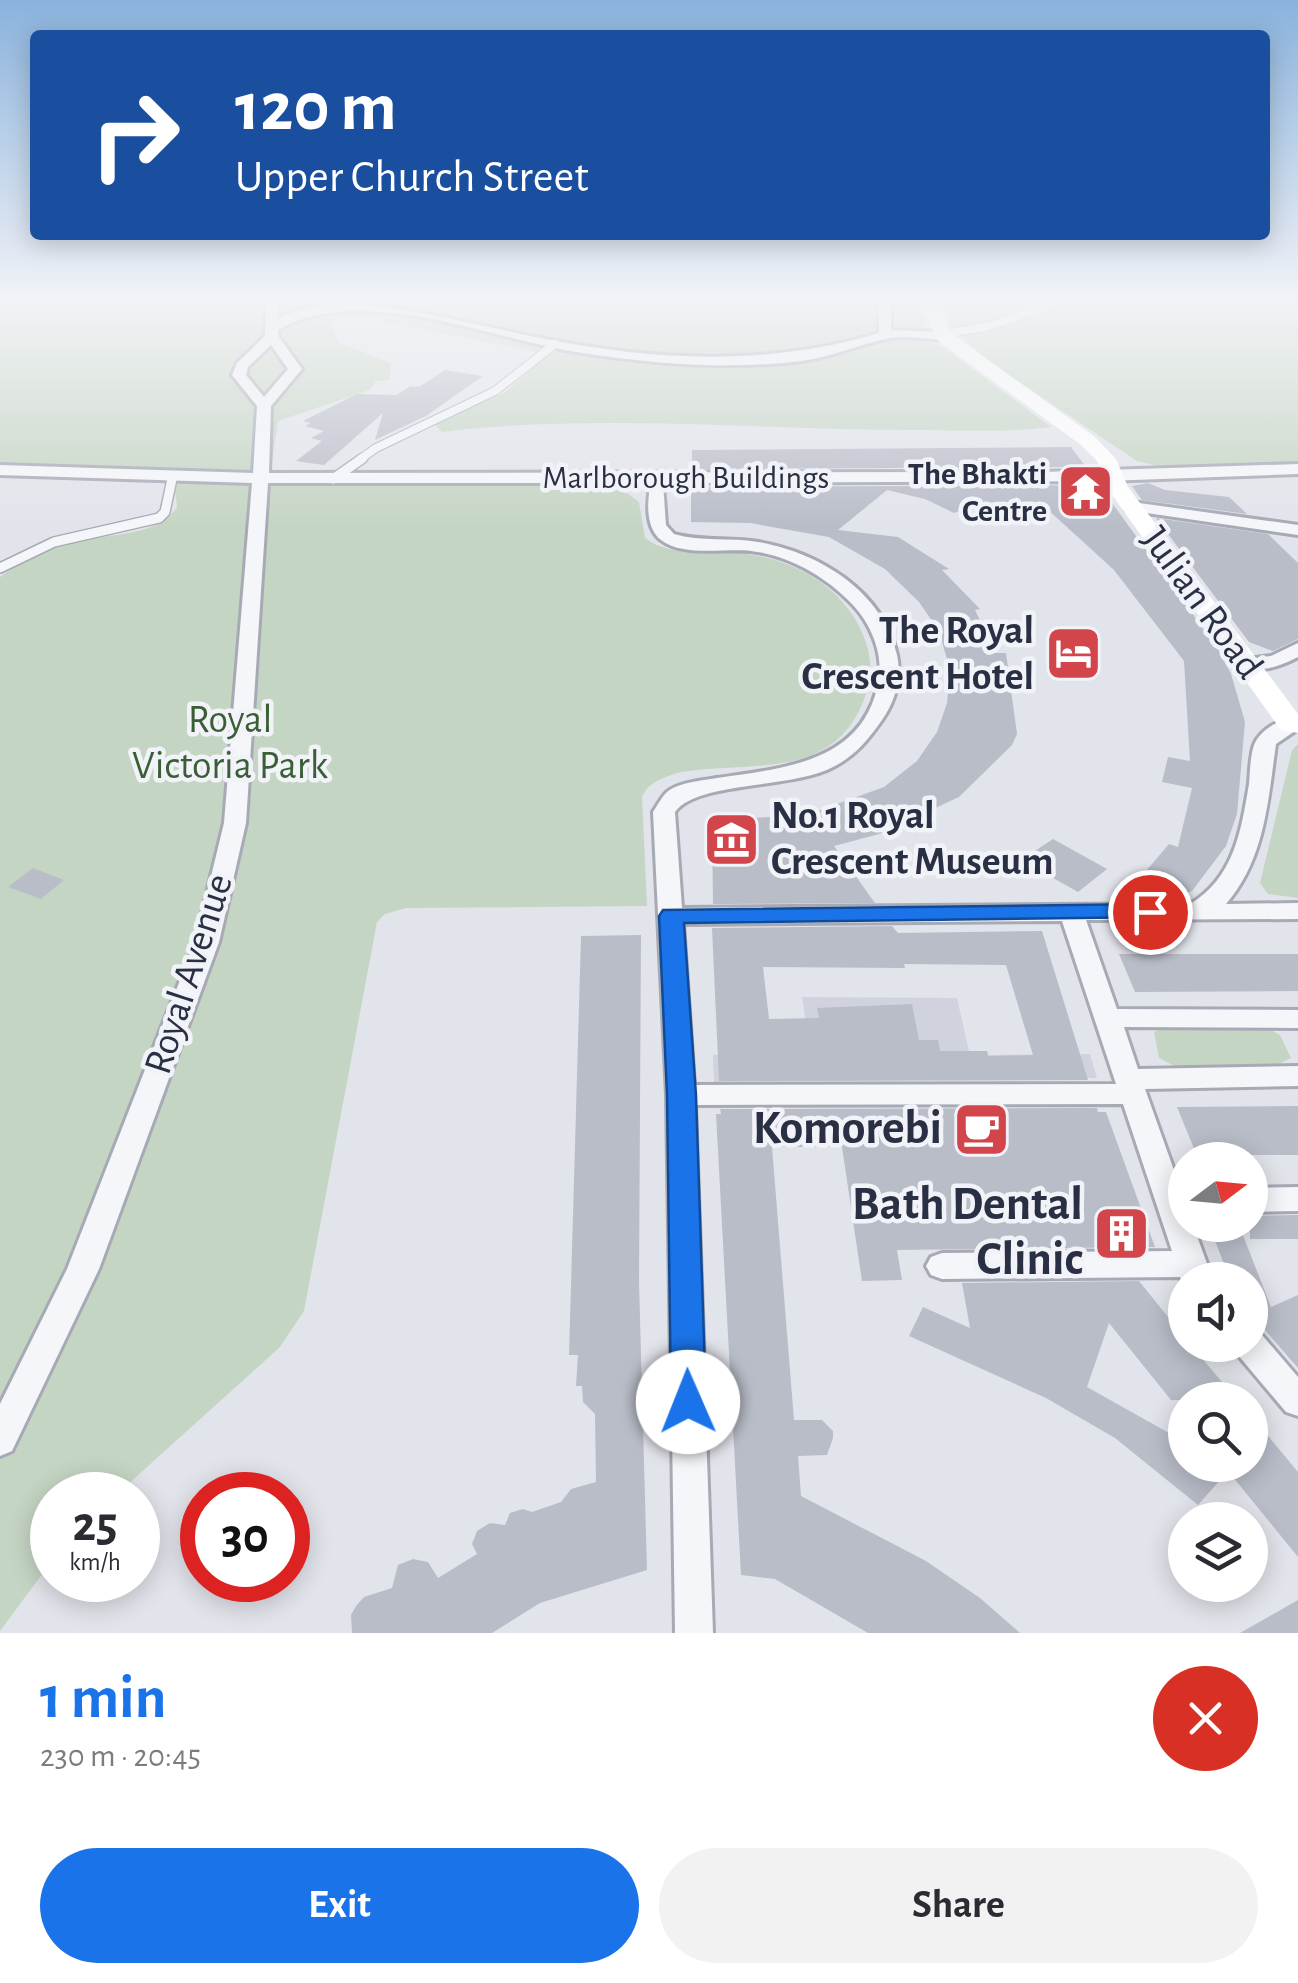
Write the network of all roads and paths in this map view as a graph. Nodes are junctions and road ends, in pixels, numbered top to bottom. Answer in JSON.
{"nodes":[{"id":1,"x":239,"y":375,"type":"edge"},
{"id":2,"x":290,"y":375,"type":"edge"},
{"id":3,"x":514,"y":375,"type":"edge"},
{"id":4,"x":998,"y":375,"type":"edge"},
{"id":5,"x":264,"y":406,"type":"junction"},
{"id":6,"x":0,"y":470,"type":"edge"},
{"id":7,"x":1298,"y":470,"type":"edge"},
{"id":8,"x":1112,"y":474,"type":"junction"},
{"id":9,"x":260,"y":478,"type":"junction"},
{"id":10,"x":172,"y":479,"type":"junction"},
{"id":11,"x":332,"y":479,"type":"junction"},
{"id":12,"x":657,"y":485,"type":"dead end"},
{"id":13,"x":1132,"y":507,"type":"junction"},
{"id":14,"x":1298,"y":533,"type":"edge"},
{"id":15,"x":0,"y":568,"type":"edge"},
{"id":16,"x":1298,"y":649,"type":"edge"},
{"id":17,"x":1247,"y":664,"type":"junction"},
{"id":18,"x":1295,"y":725,"type":"edge"},
{"id":19,"x":1070,"y":912,"type":"junction"},
{"id":20,"x":1190,"y":912,"type":"junction"},
{"id":21,"x":1298,"y":912,"type":"edge"},
{"id":22,"x":672,"y":916,"type":"junction"},
{"id":23,"x":1109,"y":1018,"type":"junction"},
{"id":24,"x":1298,"y":1019,"type":"edge"},
{"id":25,"x":1298,"y":1076,"type":"edge"},
{"id":26,"x":1132,"y":1086,"type":"junction"},
{"id":27,"x":682,"y":1095,"type":"junction"},
{"id":28,"x":1168,"y":1177,"type":"edge"},
{"id":29,"x":1298,"y":1199,"type":"edge"},
{"id":30,"x":1268,"y":1200,"type":"edge"},
{"id":31,"x":942,"y":1266,"type":"dead end"},
{"id":32,"x":1168,"y":1271,"type":"edge"},
{"id":33,"x":1265,"y":1362,"type":"edge"},
{"id":34,"x":1298,"y":1401,"type":"edge"},
{"id":35,"x":0,"y":1440,"type":"edge"},
{"id":36,"x":694,"y":1633,"type":"edge"}],
"edges":[{"from":1,"to":5,"type":"street"},
{"from":2,"to":5,"type":"street"},
{"from":3,"to":11,"type":"lane"},
{"from":4,"to":8,"type":"street","name":"Julian Road"},
{"from":5,"to":9,"type":"street","name":"Royal Avenue"},
{"from":6,"to":10,"type":"street","name":"Marlborough Buildings"},
{"from":7,"to":8,"type":"street","name":"Marlborough Buildings"},
{"from":8,"to":11,"type":"street","name":"Marlborough Buildings"},
{"from":8,"to":13,"type":"street","name":"Julian Road"},
{"from":9,"to":10,"type":"street","name":"Marlborough Buildings"},
{"from":9,"to":11,"type":"street","name":"Marlborough Buildings"},
{"from":9,"to":35,"type":"street","name":"Royal Avenue"},
{"from":10,"to":15,"type":"lane"},
{"from":12,"to":22,"type":"street"},
{"from":13,"to":14,"type":"street"},
{"from":13,"to":17,"type":"street","name":"Julian Road"},
{"from":16,"to":17,"type":"street"},
{"from":17,"to":18,"type":"street","name":"Julian Road"},
{"from":18,"to":20,"type":"street"},
{"from":19,"to":20,"type":"street"},
{"from":19,"to":22,"type":"street"},
{"from":19,"to":23,"type":"street"},
{"from":20,"to":21,"type":"street"},
{"from":22,"to":27,"type":"street"},
{"from":23,"to":24,"type":"street"},
{"from":23,"to":26,"type":"street"},
{"from":25,"to":26,"type":"street"},
{"from":26,"to":27,"type":"street"},
{"from":26,"to":28,"type":"street"},
{"from":27,"to":36,"type":"street"},
{"from":29,"to":30,"type":"street"},
{"from":31,"to":32,"type":"street"},
{"from":33,"to":34,"type":"street"}]}
